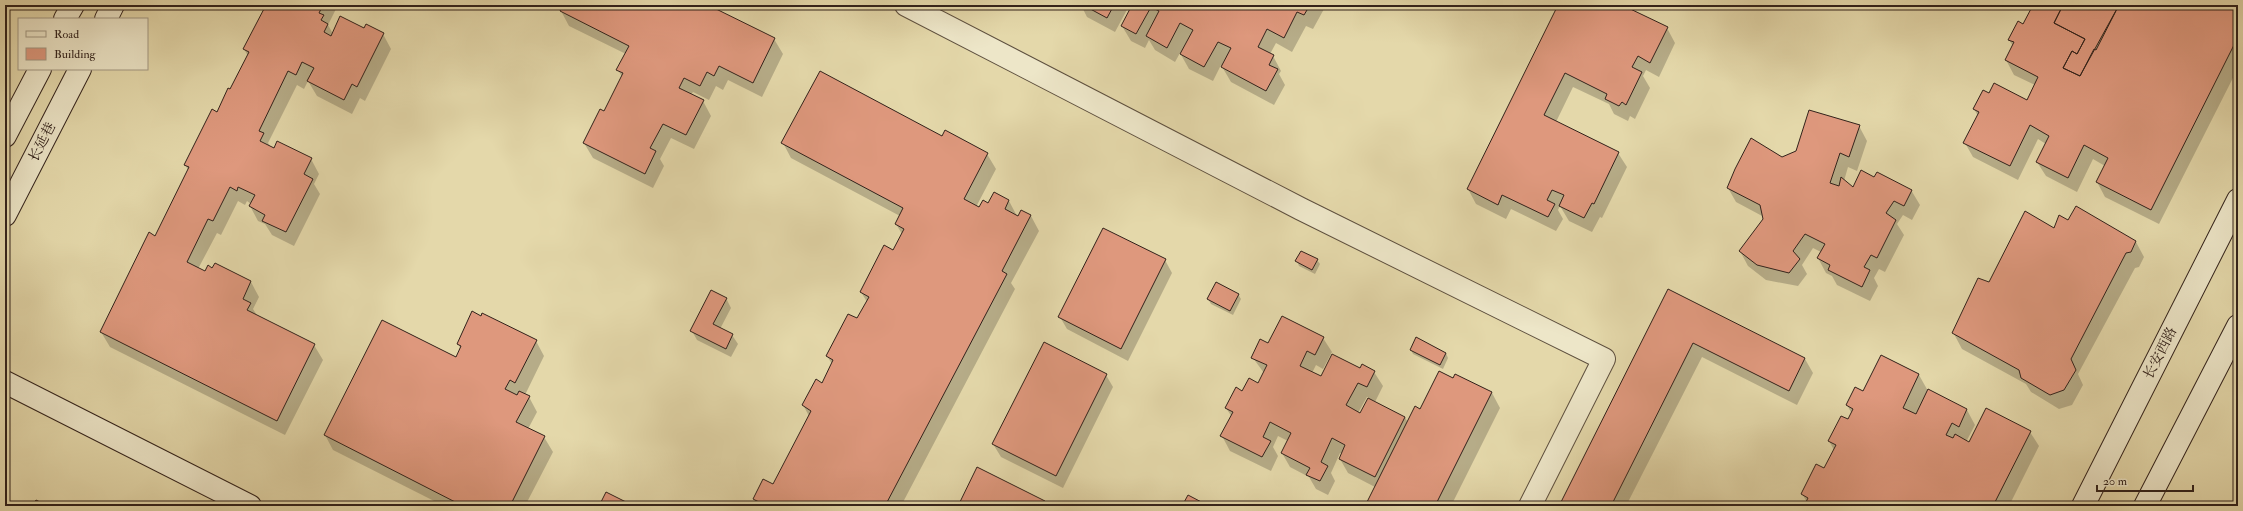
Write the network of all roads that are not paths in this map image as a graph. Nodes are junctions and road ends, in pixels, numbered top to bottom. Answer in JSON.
{"nodes":[{"id":1,"x":73,"y":5,"type":"edge"},
{"id":2,"x":113,"y":5,"type":"edge"},
{"id":3,"x":906,"y":5,"type":"edge"},
{"id":4,"x":66,"y":18,"type":"edge"},
{"id":5,"x":106,"y":18,"type":"edge"},
{"id":6,"x":39,"y":70,"type":"edge"},
{"id":7,"x":79,"y":70,"type":"edge"},
{"id":8,"x":5,"y":136,"type":"edge"},
{"id":9,"x":2238,"y":200,"type":"edge"},
{"id":10,"x":5,"y":215,"type":"edge"},
{"id":11,"x":2238,"y":326,"type":"edge"},
{"id":12,"x":5,"y":382,"type":"edge"},
{"id":13,"x":250,"y":506,"type":"edge"},
{"id":14,"x":1530,"y":506,"type":"edge"},
{"id":15,"x":2083,"y":506,"type":"edge"},
{"id":16,"x":2145,"y":506,"type":"edge"}],
"edges":[{"from":1,"to":4,"type":"street"},
{"from":2,"to":5,"type":"street"},
{"from":3,"to":14,"type":"street"},
{"from":6,"to":8,"type":"street"},
{"from":7,"to":10,"type":"street","name":"长延巷"},
{"from":9,"to":15,"type":"street","name":"长安西路"},
{"from":11,"to":16,"type":"street"},
{"from":12,"to":13,"type":"street"}]}
